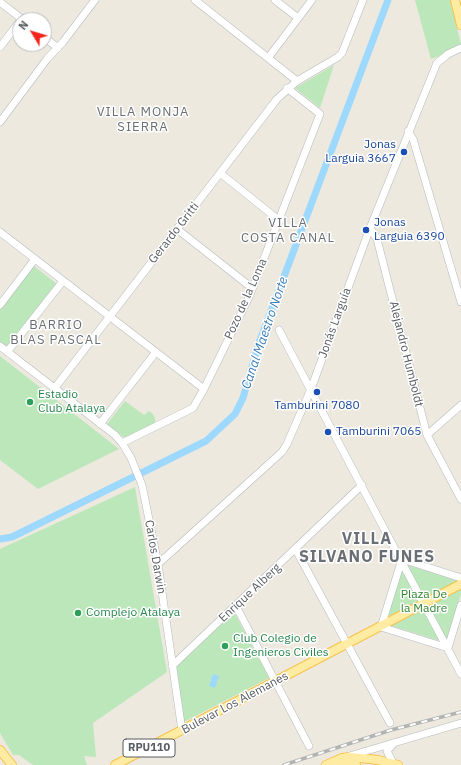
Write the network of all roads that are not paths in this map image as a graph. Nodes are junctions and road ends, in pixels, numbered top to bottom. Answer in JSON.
{"nodes":[{"id":1,"x":95,"y":0,"type":"edge"},
{"id":2,"x":195,"y":0,"type":"edge"},
{"id":3,"x":275,"y":0,"type":"edge"},
{"id":4,"x":312,"y":0,"type":"edge"},
{"id":5,"x":362,"y":0,"type":"edge"},
{"id":6,"x":455,"y":0,"type":"edge"},
{"id":7,"x":0,"y":2,"type":"edge"},
{"id":8,"x":12,"y":12,"type":"edge"},
{"id":9,"x":298,"y":18,"type":"junction"},
{"id":10,"x":461,"y":25,"type":"edge"},
{"id":11,"x":12,"y":32,"type":"edge"},
{"id":12,"x":52,"y":43,"type":"edge"},
{"id":13,"x":0,"y":47,"type":"edge"},
{"id":14,"x":58,"y":48,"type":"junction"},
{"id":15,"x":461,"y":48,"type":"edge"},
{"id":16,"x":268,"y":58,"type":"junction"},
{"id":17,"x":297,"y":80,"type":"junction"},
{"id":18,"x":287,"y":88,"type":"junction"},
{"id":19,"x":0,"y":122,"type":"edge"},
{"id":20,"x":408,"y":132,"type":"junction"},
{"id":21,"x":220,"y":172,"type":"junction"},
{"id":22,"x":280,"y":221,"type":"junction"},
{"id":23,"x":177,"y":228,"type":"junction"},
{"id":24,"x":370,"y":228,"type":"junction"},
{"id":25,"x":0,"y":232,"type":"edge"},
{"id":26,"x":35,"y":259,"type":"junction"},
{"id":27,"x":63,"y":280,"type":"junction"},
{"id":28,"x":252,"y":288,"type":"junction"},
{"id":29,"x":461,"y":302,"type":"edge"},
{"id":30,"x":0,"y":305,"type":"edge"},
{"id":31,"x":110,"y":316,"type":"junction"},
{"id":32,"x":279,"y":330,"type":"dead end"},
{"id":33,"x":0,"y":346,"type":"edge"},
{"id":34,"x":7,"y":352,"type":"junction"},
{"id":35,"x":156,"y":352,"type":"junction"},
{"id":36,"x":54,"y":389,"type":"junction"},
{"id":37,"x":204,"y":389,"type":"junction"},
{"id":38,"x":310,"y":389,"type":"junction"},
{"id":39,"x":461,"y":405,"type":"edge"},
{"id":40,"x":100,"y":424,"type":"junction"},
{"id":41,"x":427,"y":435,"type":"junction"},
{"id":42,"x":122,"y":443,"type":"junction"},
{"id":43,"x":362,"y":486,"type":"junction"},
{"id":44,"x":461,"y":499,"type":"edge"},
{"id":45,"x":296,"y":550,"type":"junction"},
{"id":46,"x":402,"y":559,"type":"junction"},
{"id":47,"x":158,"y":564,"type":"junction"},
{"id":48,"x":461,"y":578,"type":"edge"},
{"id":49,"x":461,"y":584,"type":"edge"},
{"id":50,"x":425,"y":604,"type":"junction"},
{"id":51,"x":461,"y":605,"type":"edge"},
{"id":52,"x":236,"y":606,"type":"junction"},
{"id":53,"x":381,"y":627,"type":"junction"},
{"id":54,"x":348,"y":643,"type":"junction"},
{"id":55,"x":448,"y":648,"type":"junction"},
{"id":56,"x":172,"y":666,"type":"junction"},
{"id":57,"x":461,"y":674,"type":"edge"},
{"id":58,"x":276,"y":681,"type":"junction"},
{"id":59,"x":461,"y":722,"type":"edge"},
{"id":60,"x":390,"y":723,"type":"dead end"},
{"id":61,"x":182,"y":731,"type":"junction"},
{"id":62,"x":394,"y":743,"type":"junction"},
{"id":63,"x":309,"y":746,"type":"dead end"},
{"id":64,"x":0,"y":750,"type":"edge"},
{"id":65,"x":342,"y":758,"type":"junction"},
{"id":66,"x":122,"y":763,"type":"edge"},
{"id":67,"x":393,"y":764,"type":"edge"},
{"id":68,"x":12,"y":765,"type":"edge"},
{"id":69,"x":115,"y":765,"type":"edge"},
{"id":70,"x":326,"y":765,"type":"edge"},
{"id":71,"x":334,"y":765,"type":"edge"},
{"id":72,"x":356,"y":765,"type":"edge"},
{"id":73,"x":377,"y":765,"type":"edge"}],
"edges":[{"from":1,"to":14,"type":"street"},
{"from":2,"to":16,"type":"street"},
{"from":3,"to":9,"type":"street"},
{"from":4,"to":9,"type":"street"},
{"from":5,"to":17,"type":"street","name":"Gerardo Gritti"},
{"from":6,"to":10,"type":"main road"},
{"from":7,"to":8,"type":"street"},
{"from":9,"to":16,"type":"street"},
{"from":11,"to":13,"type":"street"},
{"from":12,"to":14,"type":"street"},
{"from":14,"to":19,"type":"street"},
{"from":15,"to":20,"type":"street","name":"Jonás Larguía"},
{"from":16,"to":17,"type":"street"},
{"from":17,"to":18,"type":"street","name":"Gerardo Gritti"},
{"from":18,"to":21,"type":"street","name":"Gerardo Gritti"},
{"from":18,"to":22,"type":"street","name":"Pozo de la Loma"},
{"from":20,"to":24,"type":"street","name":"Jonás Larguía"},
{"from":20,"to":29,"type":"street"},
{"from":21,"to":22,"type":"street"},
{"from":21,"to":23,"type":"street","name":"Gerardo Gritti"},
{"from":22,"to":28,"type":"street","name":"Pozo de la Loma"},
{"from":23,"to":28,"type":"street"},
{"from":23,"to":31,"type":"street","name":"Gerardo Gritti"},
{"from":24,"to":38,"type":"street","name":"Jonás Larguía"},
{"from":24,"to":41,"type":"street","name":"Alejandro Humboldt"},
{"from":25,"to":26,"type":"street"},
{"from":26,"to":27,"type":"street"},
{"from":26,"to":30,"type":"street"},
{"from":27,"to":31,"type":"street"},
{"from":27,"to":34,"type":"street"},
{"from":28,"to":37,"type":"street","name":"Pozo de la Loma"},
{"from":31,"to":35,"type":"street"},
{"from":31,"to":36,"type":"street","name":"Gerardo Gritti"},
{"from":32,"to":38,"type":"street"},
{"from":33,"to":34,"type":"street"},
{"from":34,"to":36,"type":"street"},
{"from":35,"to":37,"type":"street"},
{"from":35,"to":40,"type":"street"},
{"from":36,"to":40,"type":"street"},
{"from":37,"to":42,"type":"street","name":"Pozo de la Loma"},
{"from":38,"to":43,"type":"street"},
{"from":38,"to":47,"type":"street","name":"Jonás Larguía"},
{"from":39,"to":41,"type":"street"},
{"from":40,"to":42,"type":"street"},
{"from":41,"to":44,"type":"street","name":"Alejandro Humboldt"},
{"from":42,"to":47,"type":"street","name":"Carlos Darwin"},
{"from":43,"to":45,"type":"street","name":"Enrique Alberg"},
{"from":43,"to":46,"type":"street"},
{"from":45,"to":52,"type":"street","name":"Enrique Alberg"},
{"from":45,"to":54,"type":"street"},
{"from":46,"to":48,"type":"street"},
{"from":46,"to":50,"type":"street"},
{"from":46,"to":53,"type":"street"},
{"from":47,"to":56,"type":"street","name":"Carlos Darwin"},
{"from":49,"to":50,"type":"main road","name":"Bulevar Los Alemanes","number":"RPU110"},
{"from":50,"to":53,"type":"main road","name":"Bulevar Los Alemanes","number":"RPU110"},
{"from":50,"to":55,"type":"street"},
{"from":51,"to":55,"type":"street"},
{"from":52,"to":56,"type":"street","name":"Enrique Alberg"},
{"from":52,"to":58,"type":"street"},
{"from":53,"to":54,"type":"main road","name":"Bulevar Los Alemanes","number":"RPU110"},
{"from":53,"to":55,"type":"street"},
{"from":54,"to":58,"type":"main road","name":"Bulevar Los Alemanes","number":"RPU110"},
{"from":54,"to":60,"type":"street"},
{"from":55,"to":57,"type":"street"},
{"from":56,"to":61,"type":"street","name":"Carlos Darwin"},
{"from":58,"to":61,"type":"main road","name":"Bulevar Los Alemanes","number":"RPU110"},
{"from":58,"to":63,"type":"street"},
{"from":59,"to":62,"type":"street"},
{"from":61,"to":66,"type":"main road","name":"Bulevar Los Alemanes","number":"RPU110"},
{"from":62,"to":65,"type":"street"},
{"from":62,"to":67,"type":"street"},
{"from":64,"to":68,"type":"main road"},
{"from":65,"to":67,"type":"main road"},
{"from":65,"to":70,"type":"main road"},
{"from":66,"to":69,"type":"main road","name":"Bulevar Los Alemanes","number":"RPU110"},
{"from":67,"to":73,"type":"main road"},
{"from":71,"to":72,"type":"main road"}]}
